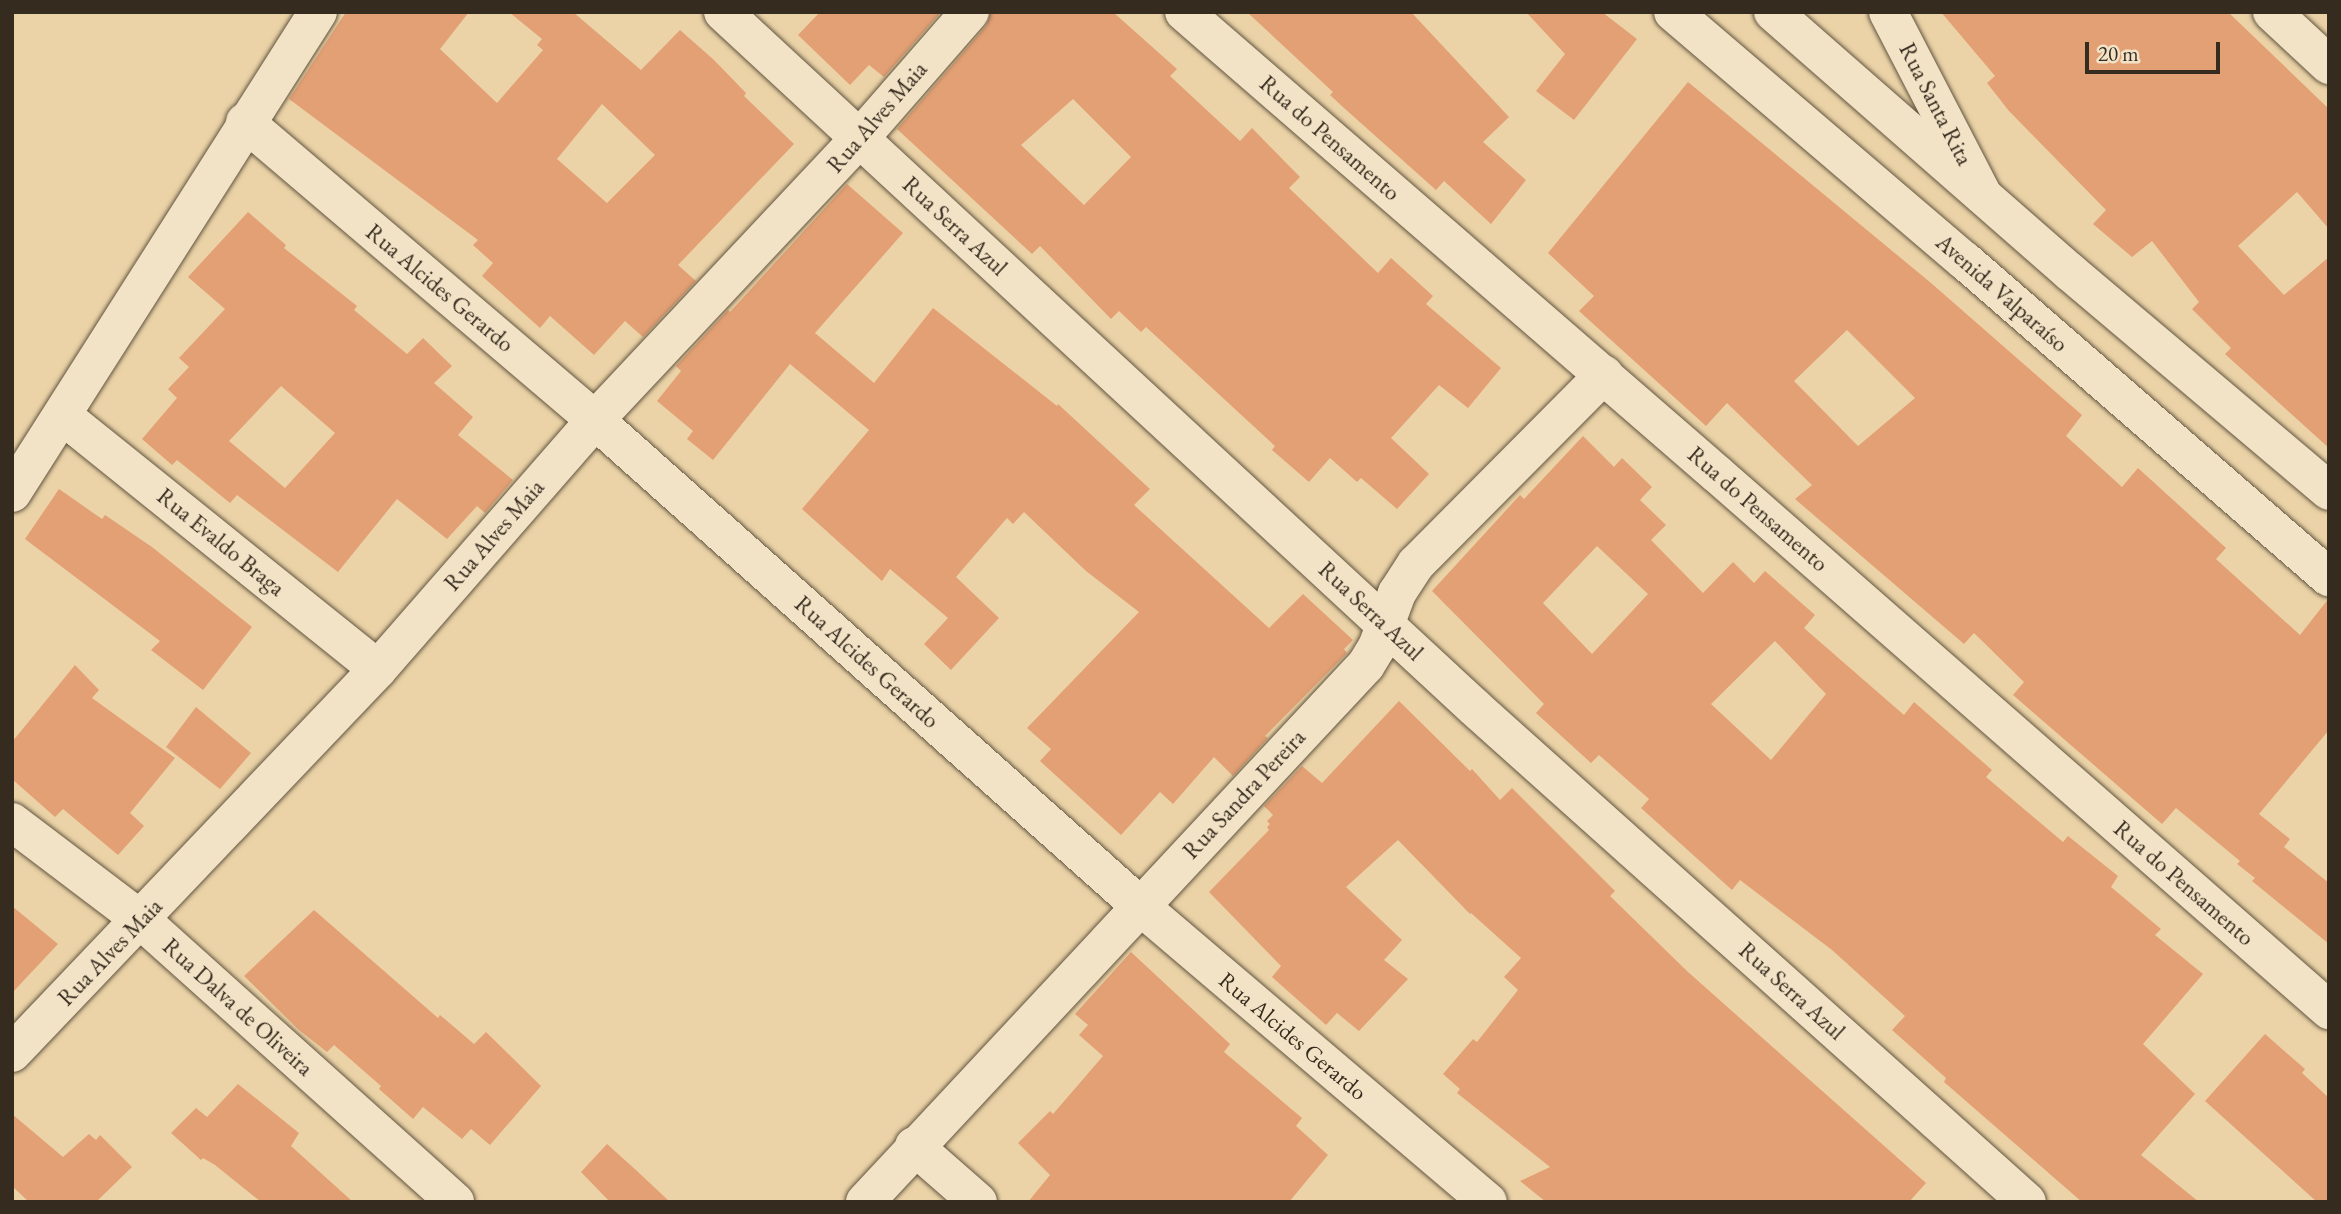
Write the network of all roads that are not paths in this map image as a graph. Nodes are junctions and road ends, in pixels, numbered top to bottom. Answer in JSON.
{"nodes":[{"id":1,"x":317,"y":12,"type":"edge"},
{"id":2,"x":723,"y":12,"type":"edge"},
{"id":3,"x":970,"y":12,"type":"edge"},
{"id":4,"x":1184,"y":12,"type":"edge"},
{"id":5,"x":1673,"y":12,"type":"edge"},
{"id":6,"x":1773,"y":12,"type":"edge"},
{"id":7,"x":1888,"y":12,"type":"edge"},
{"id":8,"x":2272,"y":12,"type":"edge"},
{"id":9,"x":2329,"y":65,"type":"edge"},
{"id":10,"x":246,"y":122,"type":"junction"},
{"id":11,"x":860,"y":138,"type":"junction"},
{"id":12,"x":1984,"y":197,"type":"junction"},
{"id":13,"x":1604,"y":375,"type":"junction"},
{"id":14,"x":63,"y":416,"type":"junction"},
{"id":15,"x":595,"y":420,"type":"junction"},
{"id":16,"x":2329,"y":491,"type":"edge"},
{"id":17,"x":12,"y":494,"type":"edge"},
{"id":18,"x":2329,"y":577,"type":"edge"},
{"id":19,"x":1385,"y":624,"type":"junction"},
{"id":20,"x":378,"y":669,"type":"junction"},
{"id":21,"x":12,"y":822,"type":"edge"},
{"id":22,"x":1139,"y":905,"type":"junction"},
{"id":23,"x":141,"y":920,"type":"junction"},
{"id":24,"x":2329,"y":1010,"type":"edge"},
{"id":25,"x":12,"y":1053,"type":"edge"},
{"id":26,"x":914,"y":1146,"type":"junction"},
{"id":27,"x":455,"y":1202,"type":"edge"},
{"id":28,"x":865,"y":1202,"type":"edge"},
{"id":29,"x":978,"y":1202,"type":"edge"},
{"id":30,"x":1488,"y":1202,"type":"edge"},
{"id":31,"x":2027,"y":1202,"type":"edge"}],
"edges":[{"from":1,"to":10,"type":"street"},
{"from":2,"to":11,"type":"street","name":"Rua Serra Azul"},
{"from":3,"to":11,"type":"street","name":"Rua Alves Maia"},
{"from":4,"to":13,"type":"street","name":"Rua do Pensamento"},
{"from":5,"to":18,"type":"street","name":"Avenida Valparaíso"},
{"from":6,"to":12,"type":"street"},
{"from":7,"to":12,"type":"street","name":"Rua Santa Rita"},
{"from":8,"to":9,"type":"street"},
{"from":10,"to":14,"type":"street"},
{"from":10,"to":15,"type":"street","name":"Rua Alcides Gerardo"},
{"from":11,"to":15,"type":"street","name":"Rua Alves Maia"},
{"from":11,"to":19,"type":"street","name":"Rua Serra Azul"},
{"from":12,"to":16,"type":"street"},
{"from":13,"to":19,"type":"street","name":"Rua Sandra Pereira"},
{"from":13,"to":24,"type":"street","name":"Rua do Pensamento"},
{"from":14,"to":17,"type":"street"},
{"from":14,"to":20,"type":"street","name":"Rua Evaldo Braga"},
{"from":15,"to":20,"type":"street","name":"Rua Alves Maia"},
{"from":15,"to":22,"type":"street","name":"Rua Alcides Gerardo"},
{"from":19,"to":22,"type":"street","name":"Rua Sandra Pereira"},
{"from":19,"to":31,"type":"street","name":"Rua Serra Azul"},
{"from":20,"to":23,"type":"street","name":"Rua Alves Maia"},
{"from":21,"to":23,"type":"street","name":"Rua Dalva de Oliveira"},
{"from":22,"to":26,"type":"street","name":"Rua Sandra Pereira"},
{"from":22,"to":30,"type":"street","name":"Rua Alcides Gerardo"},
{"from":23,"to":25,"type":"street","name":"Rua Alves Maia"},
{"from":23,"to":27,"type":"street","name":"Rua Dalva de Oliveira"},
{"from":26,"to":28,"type":"street","name":"Rua Sandra Pereira"},
{"from":26,"to":29,"type":"street"}]}
